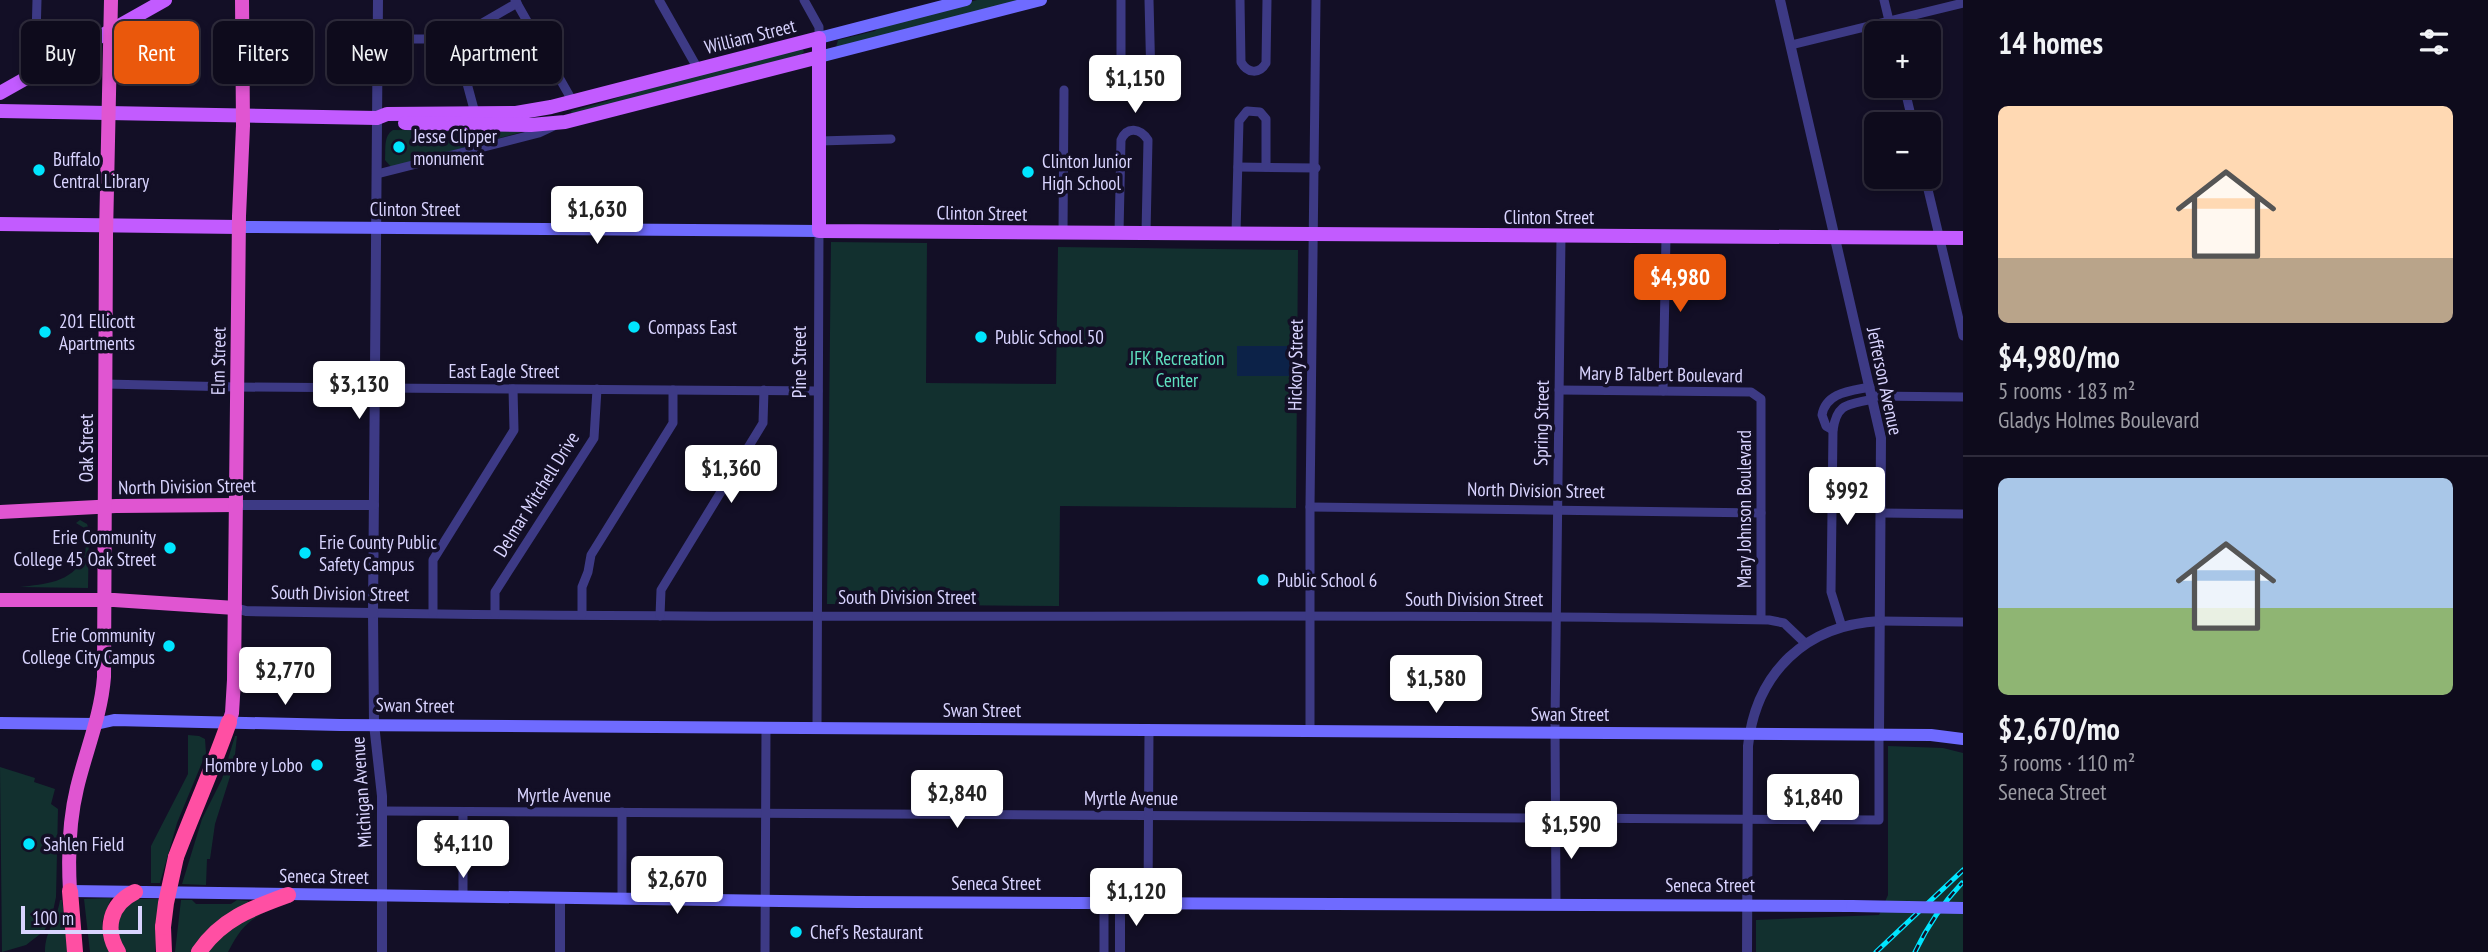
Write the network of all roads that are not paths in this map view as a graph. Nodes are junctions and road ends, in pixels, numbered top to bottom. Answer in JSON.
{"nodes":[{"id":1,"x":37,"y":0,"type":"edge"},
{"id":2,"x":111,"y":0,"type":"edge"},
{"id":3,"x":165,"y":0,"type":"edge"},
{"id":4,"x":242,"y":0,"type":"edge"},
{"id":5,"x":378,"y":0,"type":"edge"},
{"id":6,"x":659,"y":0,"type":"edge"},
{"id":7,"x":804,"y":0,"type":"edge"},
{"id":8,"x":966,"y":0,"type":"edge"},
{"id":9,"x":1041,"y":0,"type":"edge"},
{"id":10,"x":1121,"y":0,"type":"edge"},
{"id":11,"x":1149,"y":0,"type":"edge"},
{"id":12,"x":1240,"y":0,"type":"edge"},
{"id":13,"x":1267,"y":0,"type":"edge"},
{"id":14,"x":1316,"y":0,"type":"edge"},
{"id":15,"x":1780,"y":0,"type":"edge"},
{"id":16,"x":1884,"y":0,"type":"edge"},
{"id":17,"x":516,"y":2,"type":"edge"},
{"id":18,"x":944,"y":3,"type":"edge"},
{"id":19,"x":1963,"y":3,"type":"edge"},
{"id":20,"x":1889,"y":20,"type":"junction"},
{"id":21,"x":36,"y":21,"type":"edge"},
{"id":22,"x":378,"y":21,"type":"edge"},
{"id":23,"x":485,"y":21,"type":"edge"},
{"id":24,"x":110,"y":31,"type":"junction"},
{"id":25,"x":100,"y":37,"type":"edge"},
{"id":26,"x":819,"y":38,"type":"junction"},
{"id":27,"x":1791,"y":45,"type":"junction"},
{"id":28,"x":819,"y":57,"type":"junction"},
{"id":29,"x":698,"y":69,"type":"junction"},
{"id":30,"x":21,"y":81,"type":"edge"},
{"id":31,"x":377,"y":84,"type":"edge"},
{"id":32,"x":467,"y":84,"type":"edge"},
{"id":33,"x":1064,"y":90,"type":"dead end"},
{"id":34,"x":0,"y":93,"type":"edge"},
{"id":35,"x":573,"y":102,"type":"junction"},
{"id":36,"x":0,"y":111,"type":"edge"},
{"id":37,"x":107,"y":113,"type":"junction"},
{"id":38,"x":475,"y":113,"type":"junction"},
{"id":39,"x":243,"y":116,"type":"junction"},
{"id":40,"x":377,"y":118,"type":"junction"},
{"id":41,"x":565,"y":122,"type":"junction"},
{"id":42,"x":891,"y":139,"type":"dead end"},
{"id":43,"x":819,"y":141,"type":"junction"},
{"id":44,"x":1238,"y":167,"type":"junction"},
{"id":45,"x":1266,"y":167,"type":"junction"},
{"id":46,"x":1316,"y":168,"type":"junction"},
{"id":47,"x":377,"y":174,"type":"junction"},
{"id":48,"x":1928,"y":189,"type":"edge"},
{"id":49,"x":0,"y":224,"type":"edge"},
{"id":50,"x":106,"y":226,"type":"junction"},
{"id":51,"x":239,"y":227,"type":"junction"},
{"id":52,"x":376,"y":229,"type":"junction"},
{"id":53,"x":819,"y":231,"type":"junction"},
{"id":54,"x":1063,"y":233,"type":"junction"},
{"id":55,"x":1119,"y":233,"type":"junction"},
{"id":56,"x":1146,"y":233,"type":"junction"},
{"id":57,"x":1236,"y":233,"type":"junction"},
{"id":58,"x":1315,"y":234,"type":"junction"},
{"id":59,"x":1561,"y":236,"type":"junction"},
{"id":60,"x":1666,"y":237,"type":"junction"},
{"id":61,"x":1835,"y":237,"type":"junction"},
{"id":62,"x":1940,"y":237,"type":"junction"},
{"id":63,"x":1963,"y":238,"type":"edge"},
{"id":64,"x":1963,"y":336,"type":"edge"},
{"id":65,"x":105,"y":384,"type":"junction"},
{"id":66,"x":237,"y":387,"type":"junction"},
{"id":67,"x":375,"y":388,"type":"junction"},
{"id":68,"x":513,"y":389,"type":"junction"},
{"id":69,"x":597,"y":389,"type":"junction"},
{"id":70,"x":673,"y":390,"type":"junction"},
{"id":71,"x":764,"y":390,"type":"junction"},
{"id":72,"x":1559,"y":390,"type":"junction"},
{"id":73,"x":818,"y":391,"type":"junction"},
{"id":74,"x":1663,"y":391,"type":"junction"},
{"id":75,"x":1872,"y":394,"type":"junction"},
{"id":76,"x":1963,"y":397,"type":"edge"},
{"id":77,"x":1761,"y":399,"type":"joint"},
{"id":78,"x":1833,"y":430,"type":"junction"},
{"id":79,"x":236,"y":505,"type":"junction"},
{"id":80,"x":374,"y":505,"type":"junction"},
{"id":81,"x":105,"y":507,"type":"junction"},
{"id":82,"x":1310,"y":507,"type":"junction"},
{"id":83,"x":1557,"y":509,"type":"junction"},
{"id":84,"x":0,"y":512,"type":"edge"},
{"id":85,"x":1761,"y":513,"type":"junction"},
{"id":86,"x":1881,"y":513,"type":"junction"},
{"id":87,"x":1963,"y":514,"type":"edge"},
{"id":88,"x":0,"y":600,"type":"edge"},
{"id":89,"x":104,"y":600,"type":"junction"},
{"id":90,"x":236,"y":608,"type":"junction"},
{"id":91,"x":373,"y":612,"type":"junction"},
{"id":92,"x":433,"y":613,"type":"junction"},
{"id":93,"x":495,"y":614,"type":"junction"},
{"id":94,"x":582,"y":614,"type":"junction"},
{"id":95,"x":660,"y":616,"type":"junction"},
{"id":96,"x":818,"y":617,"type":"junction"},
{"id":97,"x":1311,"y":617,"type":"junction"},
{"id":98,"x":1556,"y":618,"type":"junction"},
{"id":99,"x":1761,"y":619,"type":"junction"},
{"id":100,"x":1880,"y":621,"type":"junction"},
{"id":101,"x":1963,"y":622,"type":"edge"},
{"id":102,"x":1842,"y":627,"type":"junction"},
{"id":103,"x":1805,"y":643,"type":"junction"},
{"id":104,"x":229,"y":722,"type":"junction"},
{"id":105,"x":0,"y":723,"type":"edge"},
{"id":106,"x":96,"y":724,"type":"junction"},
{"id":107,"x":374,"y":724,"type":"junction"},
{"id":108,"x":766,"y":727,"type":"junction"},
{"id":109,"x":817,"y":728,"type":"junction"},
{"id":110,"x":1149,"y":730,"type":"junction"},
{"id":111,"x":1310,"y":731,"type":"junction"},
{"id":112,"x":1555,"y":733,"type":"junction"},
{"id":113,"x":1749,"y":733,"type":"junction"},
{"id":114,"x":1879,"y":734,"type":"junction"},
{"id":115,"x":1963,"y":738,"type":"edge"},
{"id":116,"x":383,"y":811,"type":"junction"},
{"id":117,"x":463,"y":811,"type":"junction"},
{"id":118,"x":622,"y":812,"type":"junction"},
{"id":119,"x":766,"y":814,"type":"junction"},
{"id":120,"x":1148,"y":816,"type":"junction"},
{"id":121,"x":1556,"y":818,"type":"junction"},
{"id":122,"x":1748,"y":819,"type":"junction"},
{"id":123,"x":1879,"y":820,"type":"joint"},
{"id":124,"x":70,"y":891,"type":"junction"},
{"id":125,"x":135,"y":892,"type":"junction"},
{"id":126,"x":288,"y":895,"type":"junction"},
{"id":127,"x":383,"y":897,"type":"junction"},
{"id":128,"x":463,"y":897,"type":"junction"},
{"id":129,"x":560,"y":898,"type":"junction"},
{"id":130,"x":622,"y":898,"type":"junction"},
{"id":131,"x":766,"y":900,"type":"junction"},
{"id":132,"x":1104,"y":903,"type":"junction"},
{"id":133,"x":1120,"y":903,"type":"junction"},
{"id":134,"x":1148,"y":903,"type":"junction"},
{"id":135,"x":1556,"y":904,"type":"junction"},
{"id":136,"x":1748,"y":905,"type":"junction"},
{"id":137,"x":1963,"y":908,"type":"edge"},
{"id":138,"x":72,"y":910,"type":"junction"},
{"id":139,"x":75,"y":952,"type":"edge"},
{"id":140,"x":83,"y":952,"type":"edge"},
{"id":141,"x":118,"y":952,"type":"edge"},
{"id":142,"x":164,"y":952,"type":"edge"},
{"id":143,"x":199,"y":952,"type":"edge"},
{"id":144,"x":382,"y":952,"type":"edge"},
{"id":145,"x":560,"y":952,"type":"edge"},
{"id":146,"x":765,"y":952,"type":"edge"},
{"id":147,"x":1104,"y":952,"type":"edge"},
{"id":148,"x":1120,"y":952,"type":"edge"},
{"id":149,"x":1747,"y":952,"type":"edge"}],
"edges":[{"from":1,"to":21,"type":"street"},
{"from":2,"to":24,"type":"highway","name":"Oak Street"},
{"from":3,"to":24,"type":"main road"},
{"from":4,"to":39,"type":"highway","name":"Elm Street"},
{"from":5,"to":22,"type":"street","name":"Michigan Avenue"},
{"from":6,"to":29,"type":"street"},
{"from":7,"to":26,"type":"street","name":"Pine Street"},
{"from":8,"to":18,"type":"main road","name":"William Street"},
{"from":9,"to":28,"type":"main road","name":"William Street"},
{"from":10,"to":11,"type":"street"},
{"from":12,"to":13,"type":"street"},
{"from":14,"to":46,"type":"street","name":"Hickory Street"},
{"from":15,"to":27,"type":"street","name":"Jefferson Avenue"},
{"from":16,"to":20,"type":"street"},
{"from":17,"to":23,"type":"street"},
{"from":17,"to":35,"type":"street"},
{"from":18,"to":26,"type":"main road","name":"William Street"},
{"from":19,"to":20,"type":"street"},
{"from":20,"to":27,"type":"street"},
{"from":24,"to":25,"type":"main road"},
{"from":24,"to":37,"type":"highway","name":"Oak Street"},
{"from":26,"to":28,"type":"main road","name":"Pine Street"},
{"from":26,"to":29,"type":"main road","name":"William Street"},
{"from":27,"to":61,"type":"street","name":"Jefferson Avenue"},
{"from":28,"to":41,"type":"main road","name":"William Street"},
{"from":28,"to":43,"type":"main road","name":"Pine Street"},
{"from":29,"to":35,"type":"main road","name":"William Street"},
{"from":30,"to":34,"type":"main road"},
{"from":31,"to":40,"type":"street","name":"Michigan Avenue"},
{"from":32,"to":38,"type":"street"},
{"from":33,"to":54,"type":"street"},
{"from":35,"to":38,"type":"main road","name":"William Street"},
{"from":36,"to":37,"type":"main road","name":"William Street"},
{"from":37,"to":39,"type":"main road","name":"William Street"},
{"from":37,"to":50,"type":"highway","name":"Oak Street"},
{"from":38,"to":40,"type":"main road","name":"William Street"},
{"from":39,"to":40,"type":"main road","name":"William Street"},
{"from":39,"to":51,"type":"highway","name":"Elm Street"},
{"from":40,"to":41,"type":"main road","name":"William Street"},
{"from":40,"to":47,"type":"street","name":"Michigan Avenue"},
{"from":41,"to":47,"type":"street","name":"William Street"},
{"from":42,"to":43,"type":"street"},
{"from":43,"to":53,"type":"main road","name":"Pine Street"},
{"from":44,"to":45,"type":"street"},
{"from":44,"to":45,"type":"street"},
{"from":44,"to":57,"type":"street"},
{"from":45,"to":46,"type":"street"},
{"from":46,"to":58,"type":"street","name":"Hickory Street"},
{"from":47,"to":52,"type":"street","name":"Michigan Avenue"},
{"from":48,"to":62,"type":"street"},
{"from":49,"to":50,"type":"main road","name":"Clinton Street"},
{"from":50,"to":51,"type":"main road","name":"Clinton Street"},
{"from":50,"to":65,"type":"highway","name":"Oak Street"},
{"from":51,"to":52,"type":"main road","name":"Clinton Street"},
{"from":51,"to":66,"type":"highway","name":"Elm Street"},
{"from":52,"to":53,"type":"main road","name":"Clinton Street"},
{"from":52,"to":67,"type":"street","name":"Michigan Avenue"},
{"from":53,"to":54,"type":"main road","name":"Clinton Street"},
{"from":53,"to":73,"type":"street","name":"Pine Street"},
{"from":54,"to":55,"type":"main road","name":"Clinton Street"},
{"from":55,"to":56,"type":"main road","name":"Clinton Street"},
{"from":55,"to":56,"type":"street"},
{"from":56,"to":57,"type":"main road","name":"Clinton Street"},
{"from":57,"to":58,"type":"main road","name":"Clinton Street"},
{"from":58,"to":59,"type":"main road","name":"Clinton Street"},
{"from":58,"to":82,"type":"street","name":"Hickory Street"},
{"from":59,"to":60,"type":"main road","name":"Clinton Street"},
{"from":59,"to":72,"type":"street","name":"Spring Street"},
{"from":60,"to":61,"type":"main road","name":"Clinton Street"},
{"from":60,"to":74,"type":"street"},
{"from":61,"to":62,"type":"main road","name":"Clinton Street"},
{"from":61,"to":75,"type":"street","name":"Jefferson Avenue"},
{"from":62,"to":63,"type":"main road","name":"Clinton Street"},
{"from":62,"to":64,"type":"street"},
{"from":65,"to":66,"type":"street","name":"East Eagle Street"},
{"from":65,"to":81,"type":"highway","name":"Oak Street"},
{"from":66,"to":67,"type":"street","name":"East Eagle Street"},
{"from":66,"to":79,"type":"highway","name":"Elm Street"},
{"from":67,"to":68,"type":"street","name":"East Eagle Street"},
{"from":67,"to":80,"type":"street","name":"Michigan Avenue"},
{"from":68,"to":69,"type":"street","name":"East Eagle Street"},
{"from":68,"to":92,"type":"street"},
{"from":69,"to":70,"type":"street","name":"East Eagle Street"},
{"from":69,"to":93,"type":"street","name":"Delmar Mitchell Drive"},
{"from":70,"to":71,"type":"street","name":"East Eagle Street"},
{"from":70,"to":94,"type":"street"},
{"from":71,"to":73,"type":"street","name":"East Eagle Street"},
{"from":71,"to":95,"type":"street"},
{"from":72,"to":74,"type":"street","name":"Mary B Talbert Boulevard"},
{"from":72,"to":83,"type":"street","name":"Spring Street"},
{"from":73,"to":96,"type":"street","name":"Pine Street"},
{"from":74,"to":77,"type":"street","name":"Mary B Talbert Boulevard"},
{"from":75,"to":76,"type":"street"},
{"from":75,"to":78,"type":"street"},
{"from":75,"to":78,"type":"street"},
{"from":75,"to":86,"type":"street","name":"Jefferson Avenue"},
{"from":77,"to":85,"type":"street","name":"Mary Johnson Boulevard"},
{"from":78,"to":102,"type":"street"},
{"from":79,"to":80,"type":"street","name":"North Division Street"},
{"from":79,"to":81,"type":"highway","name":"North Division Street"},
{"from":79,"to":90,"type":"highway","name":"Elm Street"},
{"from":80,"to":91,"type":"street","name":"Michigan Avenue"},
{"from":81,"to":84,"type":"highway","name":"North Division Street"},
{"from":81,"to":89,"type":"highway","name":"Oak Street"},
{"from":82,"to":83,"type":"street","name":"North Division Street"},
{"from":82,"to":97,"type":"street","name":"Hickory Street"},
{"from":83,"to":85,"type":"street","name":"North Division Street"},
{"from":83,"to":98,"type":"street","name":"Spring Street"},
{"from":85,"to":99,"type":"street","name":"Mary Johnson Boulevard"},
{"from":86,"to":87,"type":"street"},
{"from":86,"to":100,"type":"street","name":"Jefferson Avenue"},
{"from":88,"to":89,"type":"highway","name":"South Division Street"},
{"from":89,"to":90,"type":"highway","name":"South Division Street"},
{"from":89,"to":106,"type":"highway","name":"Oak Street"},
{"from":90,"to":91,"type":"street","name":"South Division Street"},
{"from":90,"to":104,"type":"highway","name":"Elm Street"},
{"from":91,"to":92,"type":"street","name":"South Division Street"},
{"from":91,"to":107,"type":"street","name":"Michigan Avenue"},
{"from":92,"to":93,"type":"street","name":"South Division Street"},
{"from":93,"to":94,"type":"street","name":"South Division Street"},
{"from":94,"to":95,"type":"street","name":"South Division Street"},
{"from":95,"to":96,"type":"street","name":"South Division Street"},
{"from":96,"to":97,"type":"street","name":"South Division Street"},
{"from":96,"to":109,"type":"street","name":"Pine Street"},
{"from":97,"to":98,"type":"street","name":"South Division Street"},
{"from":97,"to":111,"type":"street","name":"Hickory Street"},
{"from":98,"to":99,"type":"street","name":"South Division Street"},
{"from":98,"to":112,"type":"street","name":"Spring Street"},
{"from":99,"to":103,"type":"street","name":"South Division Street"},
{"from":100,"to":101,"type":"street"},
{"from":100,"to":102,"type":"street"},
{"from":100,"to":114,"type":"street","name":"Jefferson Avenue"},
{"from":102,"to":103,"type":"street"},
{"from":103,"to":113,"type":"street"},
{"from":104,"to":106,"type":"main road","name":"Swan Street"},
{"from":104,"to":107,"type":"main road","name":"Swan Street"},
{"from":104,"to":142,"type":"highway","bridge":true},
{"from":105,"to":106,"type":"main road","name":"Swan Street"},
{"from":106,"to":124,"type":"highway","name":"Oak Street"},
{"from":107,"to":108,"type":"main road","name":"Swan Street"},
{"from":107,"to":116,"type":"street","name":"Michigan Avenue"},
{"from":108,"to":109,"type":"main road","name":"Swan Street"},
{"from":108,"to":119,"type":"street"},
{"from":109,"to":110,"type":"main road","name":"Swan Street"},
{"from":110,"to":111,"type":"main road","name":"Swan Street"},
{"from":110,"to":120,"type":"street"},
{"from":111,"to":112,"type":"main road","name":"Swan Street"},
{"from":112,"to":113,"type":"main road","name":"Swan Street"},
{"from":112,"to":121,"type":"street","name":"Spring Street"},
{"from":113,"to":114,"type":"main road","name":"Swan Street"},
{"from":113,"to":122,"type":"street"},
{"from":114,"to":115,"type":"main road","name":"Swan Street"},
{"from":114,"to":123,"type":"street","name":"Jefferson Avenue"},
{"from":116,"to":117,"type":"street","name":"Myrtle Avenue"},
{"from":116,"to":127,"type":"street","name":"Michigan Avenue"},
{"from":117,"to":118,"type":"street","name":"Myrtle Avenue"},
{"from":117,"to":128,"type":"street"},
{"from":118,"to":119,"type":"street","name":"Myrtle Avenue"},
{"from":118,"to":130,"type":"street"},
{"from":119,"to":120,"type":"street","name":"Myrtle Avenue"},
{"from":119,"to":131,"type":"street"},
{"from":120,"to":121,"type":"street","name":"Myrtle Avenue"},
{"from":120,"to":134,"type":"street"},
{"from":121,"to":122,"type":"street","name":"Myrtle Avenue"},
{"from":121,"to":135,"type":"street","name":"Spring Street"},
{"from":122,"to":123,"type":"street","name":"Myrtle Avenue"},
{"from":122,"to":136,"type":"street"},
{"from":124,"to":125,"type":"main road","name":"Seneca Street"},
{"from":124,"to":138,"type":"highway"},
{"from":125,"to":126,"type":"main road","name":"Seneca Street"},
{"from":125,"to":141,"type":"highway"},
{"from":126,"to":127,"type":"main road","name":"Seneca Street"},
{"from":126,"to":143,"type":"highway"},
{"from":127,"to":128,"type":"main road","name":"Seneca Street"},
{"from":127,"to":144,"type":"street","name":"Michigan Avenue"},
{"from":128,"to":129,"type":"main road","name":"Seneca Street"},
{"from":129,"to":130,"type":"main road","name":"Seneca Street"},
{"from":129,"to":145,"type":"street"},
{"from":130,"to":131,"type":"main road","name":"Seneca Street"},
{"from":131,"to":132,"type":"main road","name":"Seneca Street"},
{"from":131,"to":146,"type":"street"},
{"from":132,"to":133,"type":"main road","name":"Seneca Street"},
{"from":132,"to":147,"type":"street"},
{"from":133,"to":134,"type":"main road","name":"Seneca Street"},
{"from":133,"to":148,"type":"street"},
{"from":134,"to":135,"type":"main road","name":"Seneca Street"},
{"from":135,"to":136,"type":"main road","name":"Seneca Street"},
{"from":136,"to":137,"type":"main road","name":"Seneca Street","bridge":true},
{"from":136,"to":149,"type":"street"},
{"from":138,"to":139,"type":"highway"},
{"from":138,"to":140,"type":"highway"}]}
